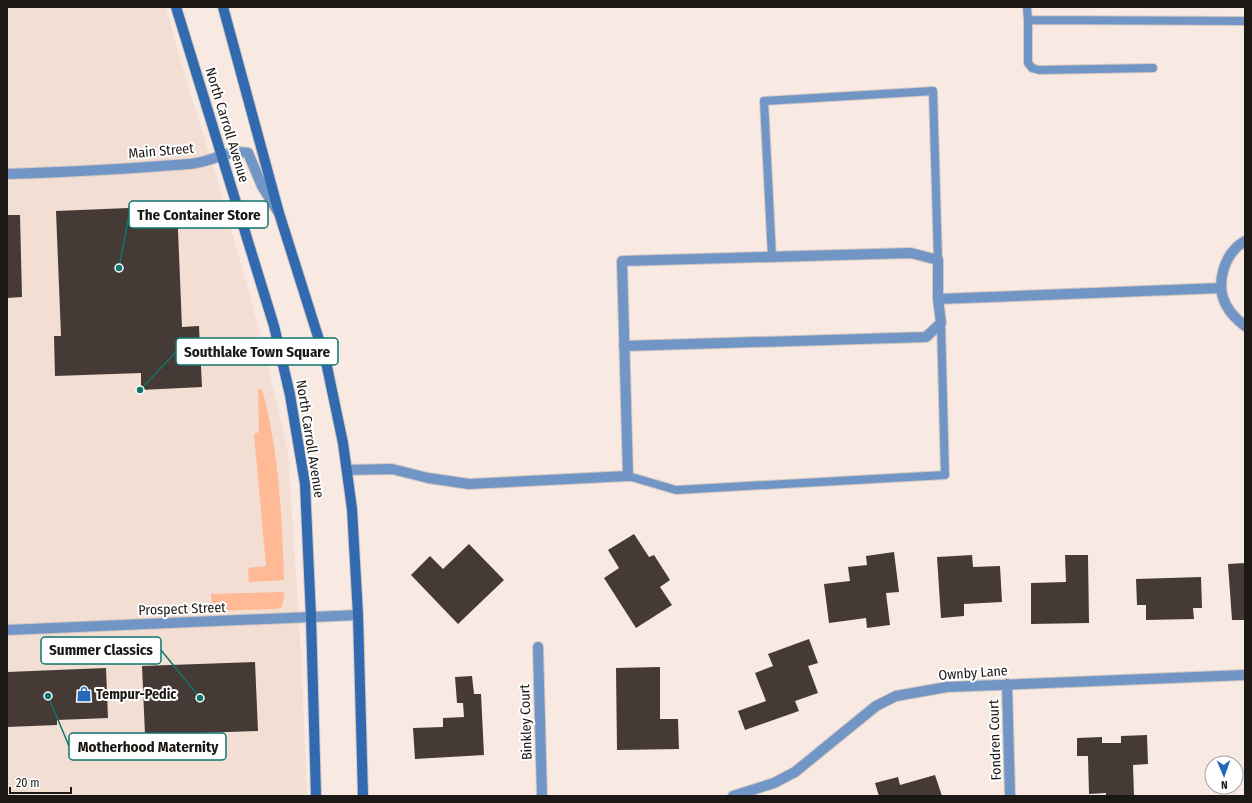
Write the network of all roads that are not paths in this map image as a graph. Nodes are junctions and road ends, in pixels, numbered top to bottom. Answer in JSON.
{"nodes":[{"id":1,"x":176,"y":7,"type":"edge"},
{"id":2,"x":223,"y":7,"type":"edge"},
{"id":3,"x":1027,"y":7,"type":"edge"},
{"id":4,"x":1028,"y":20,"type":"junction"},
{"id":5,"x":1245,"y":21,"type":"edge"},
{"id":6,"x":1153,"y":68,"type":"dead end"},
{"id":7,"x":222,"y":155,"type":"junction"},
{"id":8,"x":7,"y":174,"type":"edge"},
{"id":9,"x":279,"y":213,"type":"junction"},
{"id":10,"x":1245,"y":241,"type":"edge"},
{"id":11,"x":772,"y":257,"type":"junction"},
{"id":12,"x":938,"y":260,"type":"junction"},
{"id":13,"x":1221,"y":288,"type":"junction"},
{"id":14,"x":938,"y":299,"type":"junction"},
{"id":15,"x":941,"y":323,"type":"junction"},
{"id":16,"x":1245,"y":326,"type":"edge"},
{"id":17,"x":624,"y":346,"type":"junction"},
{"id":18,"x":347,"y":470,"type":"junction"},
{"id":19,"x":628,"y":476,"type":"junction"},
{"id":20,"x":358,"y":616,"type":"junction"},
{"id":21,"x":311,"y":617,"type":"junction"},
{"id":22,"x":7,"y":630,"type":"edge"},
{"id":23,"x":538,"y":647,"type":"dead end"},
{"id":24,"x":1245,"y":675,"type":"edge"},
{"id":25,"x":1008,"y":684,"type":"junction"},
{"id":26,"x":316,"y":796,"type":"edge"},
{"id":27,"x":363,"y":796,"type":"edge"},
{"id":28,"x":542,"y":796,"type":"edge"},
{"id":29,"x":734,"y":796,"type":"edge"},
{"id":30,"x":1010,"y":796,"type":"edge"}],
"edges":[{"from":1,"to":7,"type":"main road","name":"North Carroll Avenue"},
{"from":2,"to":9,"type":"main road","name":"North Carroll Avenue"},
{"from":3,"to":4,"type":"lane"},
{"from":4,"to":5,"type":"lane"},
{"from":4,"to":6,"type":"lane"},
{"from":7,"to":8,"type":"street","name":"Main Street"},
{"from":7,"to":9,"type":"street","name":"Main Street"},
{"from":7,"to":21,"type":"main road","name":"North Carroll Avenue"},
{"from":9,"to":18,"type":"main road","name":"North Carroll Avenue"},
{"from":10,"to":13,"type":"street"},
{"from":11,"to":12,"type":"street"},
{"from":11,"to":12,"type":"lane"},
{"from":11,"to":17,"type":"street"},
{"from":12,"to":14,"type":"street"},
{"from":13,"to":14,"type":"street"},
{"from":13,"to":16,"type":"street"},
{"from":14,"to":15,"type":"street"},
{"from":15,"to":17,"type":"street"},
{"from":15,"to":19,"type":"lane"},
{"from":17,"to":19,"type":"street"},
{"from":18,"to":19,"type":"street"},
{"from":18,"to":20,"type":"main road","name":"North Carroll Avenue"},
{"from":20,"to":21,"type":"street","name":"Prospect Street"},
{"from":20,"to":27,"type":"main road","name":"North Carroll Avenue"},
{"from":21,"to":22,"type":"street","name":"Prospect Street"},
{"from":21,"to":26,"type":"main road","name":"North Carroll Avenue"},
{"from":23,"to":28,"type":"street","name":"Binkley Court"},
{"from":24,"to":25,"type":"street","name":"Ownby Lane"},
{"from":25,"to":29,"type":"street","name":"Ownby Lane"},
{"from":25,"to":30,"type":"street","name":"Fondren Court"}]}
